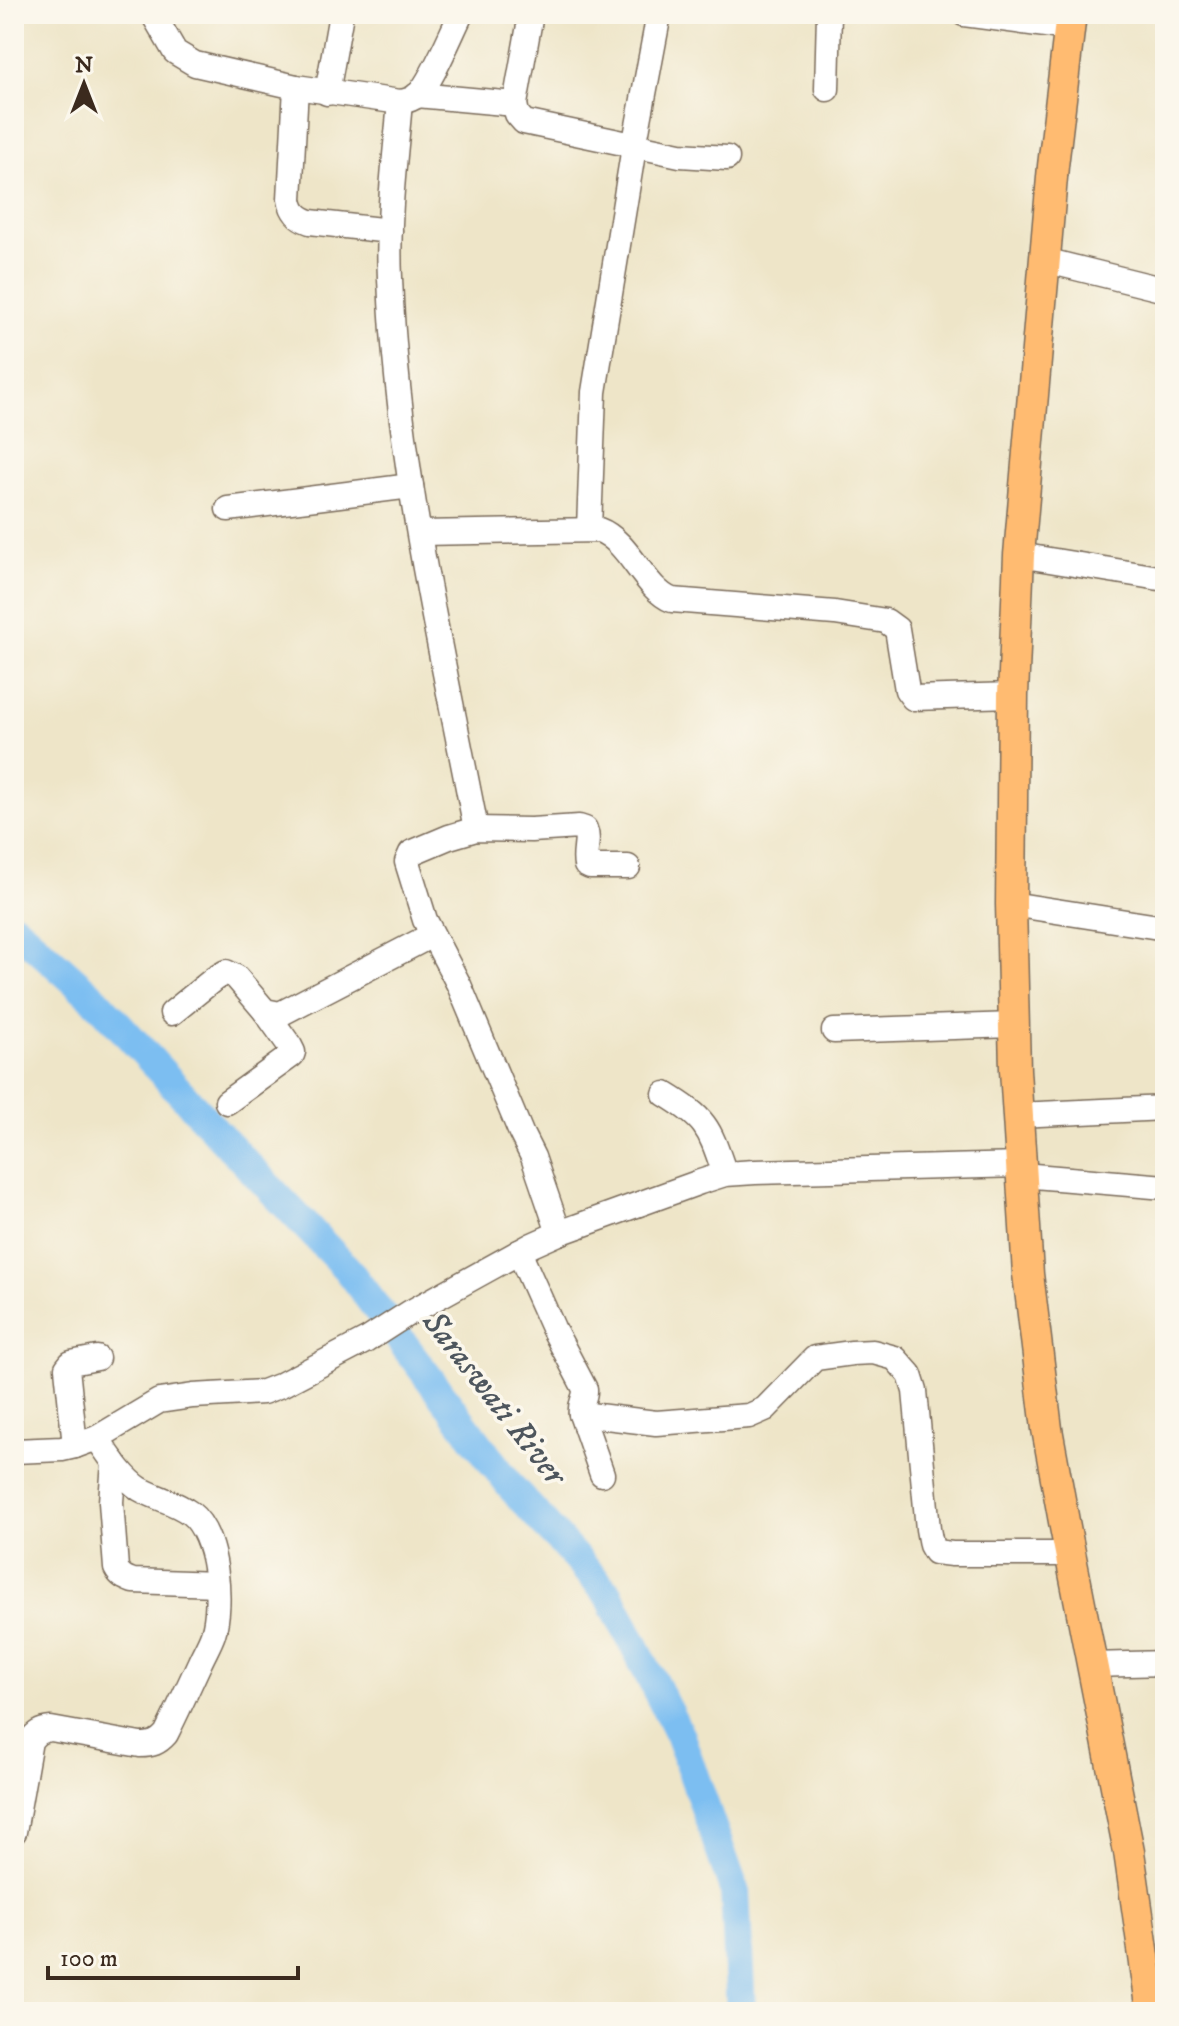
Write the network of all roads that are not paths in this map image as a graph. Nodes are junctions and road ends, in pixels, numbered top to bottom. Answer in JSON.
{"nodes":[{"id":1,"x":153,"y":14,"type":"edge"},
{"id":2,"x":341,"y":14,"type":"edge"},
{"id":3,"x":461,"y":14,"type":"edge"},
{"id":4,"x":531,"y":14,"type":"edge"},
{"id":5,"x":659,"y":14,"type":"edge"},
{"id":6,"x":829,"y":14,"type":"edge"},
{"id":7,"x":964,"y":14,"type":"edge"},
{"id":8,"x":1070,"y":21,"type":"edge"},
{"id":9,"x":296,"y":87,"type":"junction"},
{"id":10,"x":827,"y":89,"type":"dead end"},
{"id":11,"x":327,"y":93,"type":"junction"},
{"id":12,"x":408,"y":98,"type":"junction"},
{"id":13,"x":515,"y":104,"type":"junction"},
{"id":14,"x":634,"y":147,"type":"junction"},
{"id":15,"x":727,"y":158,"type":"dead end"},
{"id":16,"x":390,"y":231,"type":"junction"},
{"id":17,"x":1044,"y":260,"type":"junction"},
{"id":18,"x":1165,"y":290,"type":"edge"},
{"id":19,"x":411,"y":486,"type":"junction"},
{"id":20,"x":228,"y":509,"type":"dead end"},
{"id":21,"x":589,"y":529,"type":"junction"},
{"id":22,"x":420,"y":533,"type":"junction"},
{"id":23,"x":1019,"y":555,"type":"junction"},
{"id":24,"x":1165,"y":579,"type":"edge"},
{"id":25,"x":1013,"y":695,"type":"junction"},
{"id":26,"x":476,"y":829,"type":"junction"},
{"id":27,"x":628,"y":867,"type":"dead end"},
{"id":28,"x":1011,"y":904,"type":"junction"},
{"id":29,"x":1165,"y":928,"type":"edge"},
{"id":30,"x":432,"y":935,"type":"junction"},
{"id":31,"x":265,"y":1011,"type":"junction"},
{"id":32,"x":172,"y":1013,"type":"dead end"},
{"id":33,"x":1014,"y":1025,"type":"junction"},
{"id":34,"x":834,"y":1031,"type":"dead end"},
{"id":35,"x":665,"y":1094,"type":"dead end"},
{"id":36,"x":227,"y":1102,"type":"dead end"},
{"id":37,"x":1165,"y":1108,"type":"edge"},
{"id":38,"x":1018,"y":1115,"type":"junction"},
{"id":39,"x":1021,"y":1170,"type":"junction"},
{"id":40,"x":725,"y":1174,"type":"junction"},
{"id":41,"x":1165,"y":1187,"type":"edge"},
{"id":42,"x":559,"y":1233,"type":"junction"},
{"id":43,"x":519,"y":1252,"type":"junction"},
{"id":44,"x":97,"y":1358,"type":"dead end"},
{"id":45,"x":581,"y":1414,"type":"junction"},
{"id":46,"x":86,"y":1442,"type":"junction"},
{"id":47,"x":14,"y":1451,"type":"edge"},
{"id":48,"x":114,"y":1462,"type":"junction"},
{"id":49,"x":602,"y":1474,"type":"dead end"},
{"id":50,"x":1070,"y":1554,"type":"junction"},
{"id":51,"x":216,"y":1584,"type":"junction"},
{"id":52,"x":1165,"y":1663,"type":"edge"},
{"id":53,"x":1092,"y":1665,"type":"junction"},
{"id":54,"x":14,"y":1832,"type":"edge"},
{"id":55,"x":1155,"y":1999,"type":"edge"}],
"edges":[{"from":1,"to":9,"type":"street"},
{"from":2,"to":11,"type":"street"},
{"from":3,"to":12,"type":"street"},
{"from":4,"to":13,"type":"street"},
{"from":5,"to":14,"type":"street"},
{"from":6,"to":10,"type":"street"},
{"from":7,"to":8,"type":"street"},
{"from":8,"to":17,"type":"main road"},
{"from":9,"to":11,"type":"street"},
{"from":9,"to":16,"type":"street"},
{"from":11,"to":12,"type":"street"},
{"from":12,"to":13,"type":"street"},
{"from":12,"to":16,"type":"street"},
{"from":13,"to":14,"type":"street"},
{"from":14,"to":15,"type":"street"},
{"from":14,"to":21,"type":"street"},
{"from":16,"to":19,"type":"street"},
{"from":17,"to":18,"type":"street"},
{"from":17,"to":23,"type":"main road"},
{"from":19,"to":20,"type":"street"},
{"from":19,"to":22,"type":"street"},
{"from":21,"to":22,"type":"street"},
{"from":21,"to":25,"type":"street"},
{"from":22,"to":26,"type":"street"},
{"from":23,"to":24,"type":"street"},
{"from":23,"to":25,"type":"main road"},
{"from":25,"to":28,"type":"main road"},
{"from":26,"to":27,"type":"street"},
{"from":26,"to":30,"type":"street"},
{"from":28,"to":29,"type":"street"},
{"from":28,"to":33,"type":"main road"},
{"from":30,"to":31,"type":"street"},
{"from":30,"to":42,"type":"street"},
{"from":31,"to":32,"type":"street"},
{"from":31,"to":36,"type":"street"},
{"from":33,"to":34,"type":"street"},
{"from":33,"to":38,"type":"main road"},
{"from":35,"to":40,"type":"street"},
{"from":37,"to":38,"type":"street"},
{"from":38,"to":39,"type":"main road"},
{"from":39,"to":40,"type":"street"},
{"from":39,"to":41,"type":"street"},
{"from":39,"to":50,"type":"main road"},
{"from":40,"to":42,"type":"street"},
{"from":42,"to":43,"type":"street"},
{"from":43,"to":45,"type":"street"},
{"from":43,"to":46,"type":"street"},
{"from":44,"to":46,"type":"street"},
{"from":45,"to":49,"type":"street"},
{"from":45,"to":50,"type":"street"},
{"from":46,"to":47,"type":"street"},
{"from":46,"to":48,"type":"street"},
{"from":48,"to":51,"type":"street"},
{"from":48,"to":51,"type":"street"},
{"from":50,"to":53,"type":"main road"},
{"from":51,"to":54,"type":"street"},
{"from":52,"to":53,"type":"street"},
{"from":53,"to":55,"type":"main road"}]}
